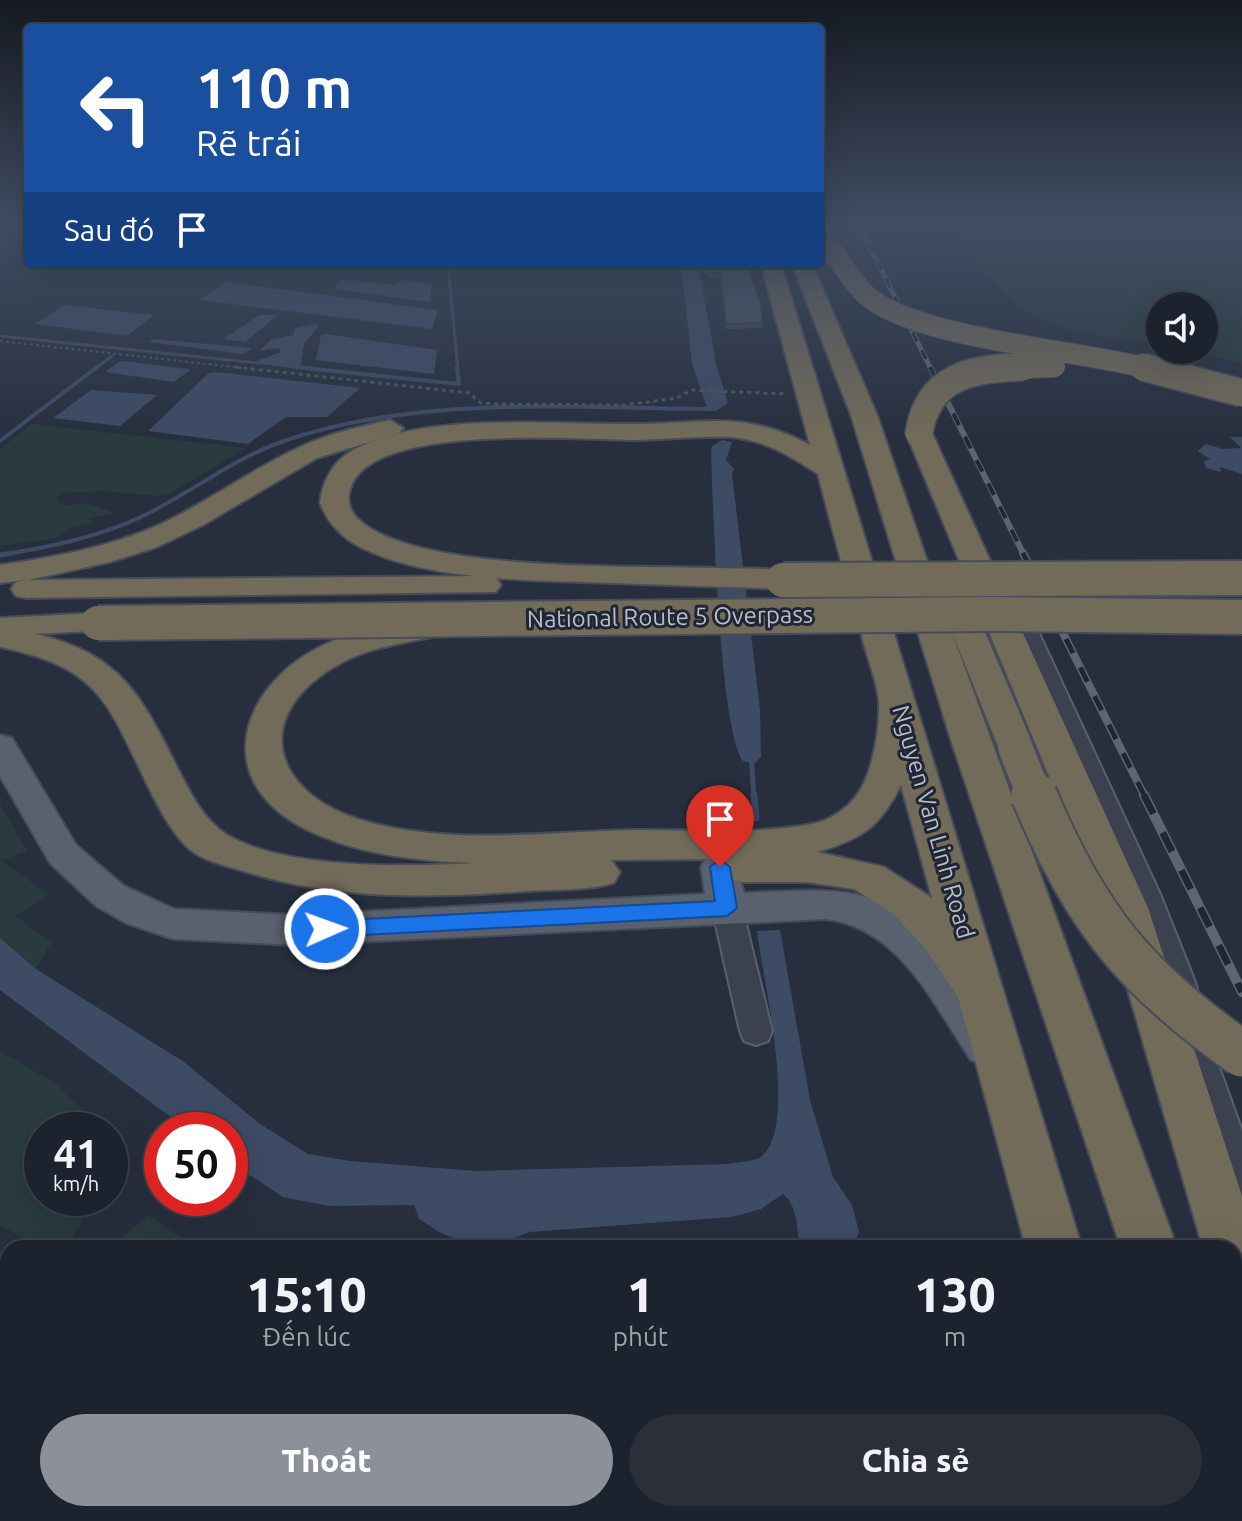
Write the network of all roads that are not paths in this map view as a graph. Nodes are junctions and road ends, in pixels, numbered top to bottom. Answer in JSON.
{"nodes":[{"id":1,"x":781,"y":296,"type":"edge"},
{"id":2,"x":815,"y":296,"type":"edge"},
{"id":3,"x":868,"y":296,"type":"edge"},
{"id":4,"x":1242,"y":393,"type":"edge"},
{"id":5,"x":811,"y":397,"type":"junction"},
{"id":6,"x":1242,"y":406,"type":"edge"},
{"id":7,"x":864,"y":415,"type":"junction"},
{"id":8,"x":834,"y":473,"type":"junction"},
{"id":9,"x":1242,"y":568,"type":"edge"},
{"id":10,"x":0,"y":574,"type":"edge"},
{"id":11,"x":1242,"y":578,"type":"edge"},
{"id":12,"x":783,"y":580,"type":"junction"},
{"id":13,"x":0,"y":589,"type":"edge"},
{"id":14,"x":1019,"y":589,"type":"junction"},
{"id":15,"x":1242,"y":617,"type":"edge"},
{"id":16,"x":659,"y":618,"type":"junction"},
{"id":17,"x":0,"y":625,"type":"edge"},
{"id":18,"x":0,"y":637,"type":"edge"},
{"id":19,"x":897,"y":696,"type":"junction"},
{"id":20,"x":0,"y":746,"type":"edge"},
{"id":21,"x":720,"y":867,"type":"junction"},
{"id":22,"x":727,"y":908,"type":"junction"},
{"id":23,"x":981,"y":993,"type":"junction"},
{"id":24,"x":756,"y":1031,"type":"dead end"},
{"id":25,"x":1242,"y":1054,"type":"edge"},
{"id":26,"x":1004,"y":1075,"type":"junction"},
{"id":27,"x":1242,"y":1181,"type":"edge"},
{"id":28,"x":1052,"y":1240,"type":"edge"},
{"id":29,"x":1146,"y":1240,"type":"edge"},
{"id":30,"x":1229,"y":1240,"type":"edge"}],
"edges":[{"from":1,"to":5,"type":"highway","name":"Nguyen Van Linh Road"},
{"from":2,"to":7,"type":"highway"},
{"from":3,"to":4,"type":"highway","bridge":true},
{"from":5,"to":8,"type":"highway","name":"Nguyen Van Linh Road"},
{"from":5,"to":10,"type":"highway"},
{"from":6,"to":30,"type":"highway","bridge":true},
{"from":7,"to":25,"type":"highway","bridge":true},
{"from":7,"to":29,"type":"highway"},
{"from":8,"to":12,"type":"highway"},
{"from":8,"to":19,"type":"highway","name":"Nguyen Van Linh Road"},
{"from":9,"to":14,"type":"highway","bridge":true},
{"from":11,"to":14,"type":"highway","name":"National Route 5 Overpass","bridge":true},
{"from":12,"to":13,"type":"highway","name":"National Route 5 Overpass"},
{"from":12,"to":14,"type":"highway","name":"National Route 5 Overpass","bridge":true},
{"from":14,"to":27,"type":"lane"},
{"from":15,"to":16,"type":"highway","name":"National Route 5 Overpass","bridge":true},
{"from":16,"to":17,"type":"highway","name":"National Route 5 Overpass","bridge":true},
{"from":16,"to":19,"type":"highway","bridge":true},
{"from":18,"to":21,"type":"highway"},
{"from":19,"to":23,"type":"highway","name":"Nguyen Van Linh Road"},
{"from":20,"to":22,"type":"main road"},
{"from":21,"to":22,"type":"main road"},
{"from":21,"to":23,"type":"highway"},
{"from":22,"to":24,"type":"lane"},
{"from":22,"to":26,"type":"main road"},
{"from":23,"to":26,"type":"highway","name":"Nguyen Van Linh Road"},
{"from":26,"to":28,"type":"highway","name":"Nguyen Van Linh Road"}]}
